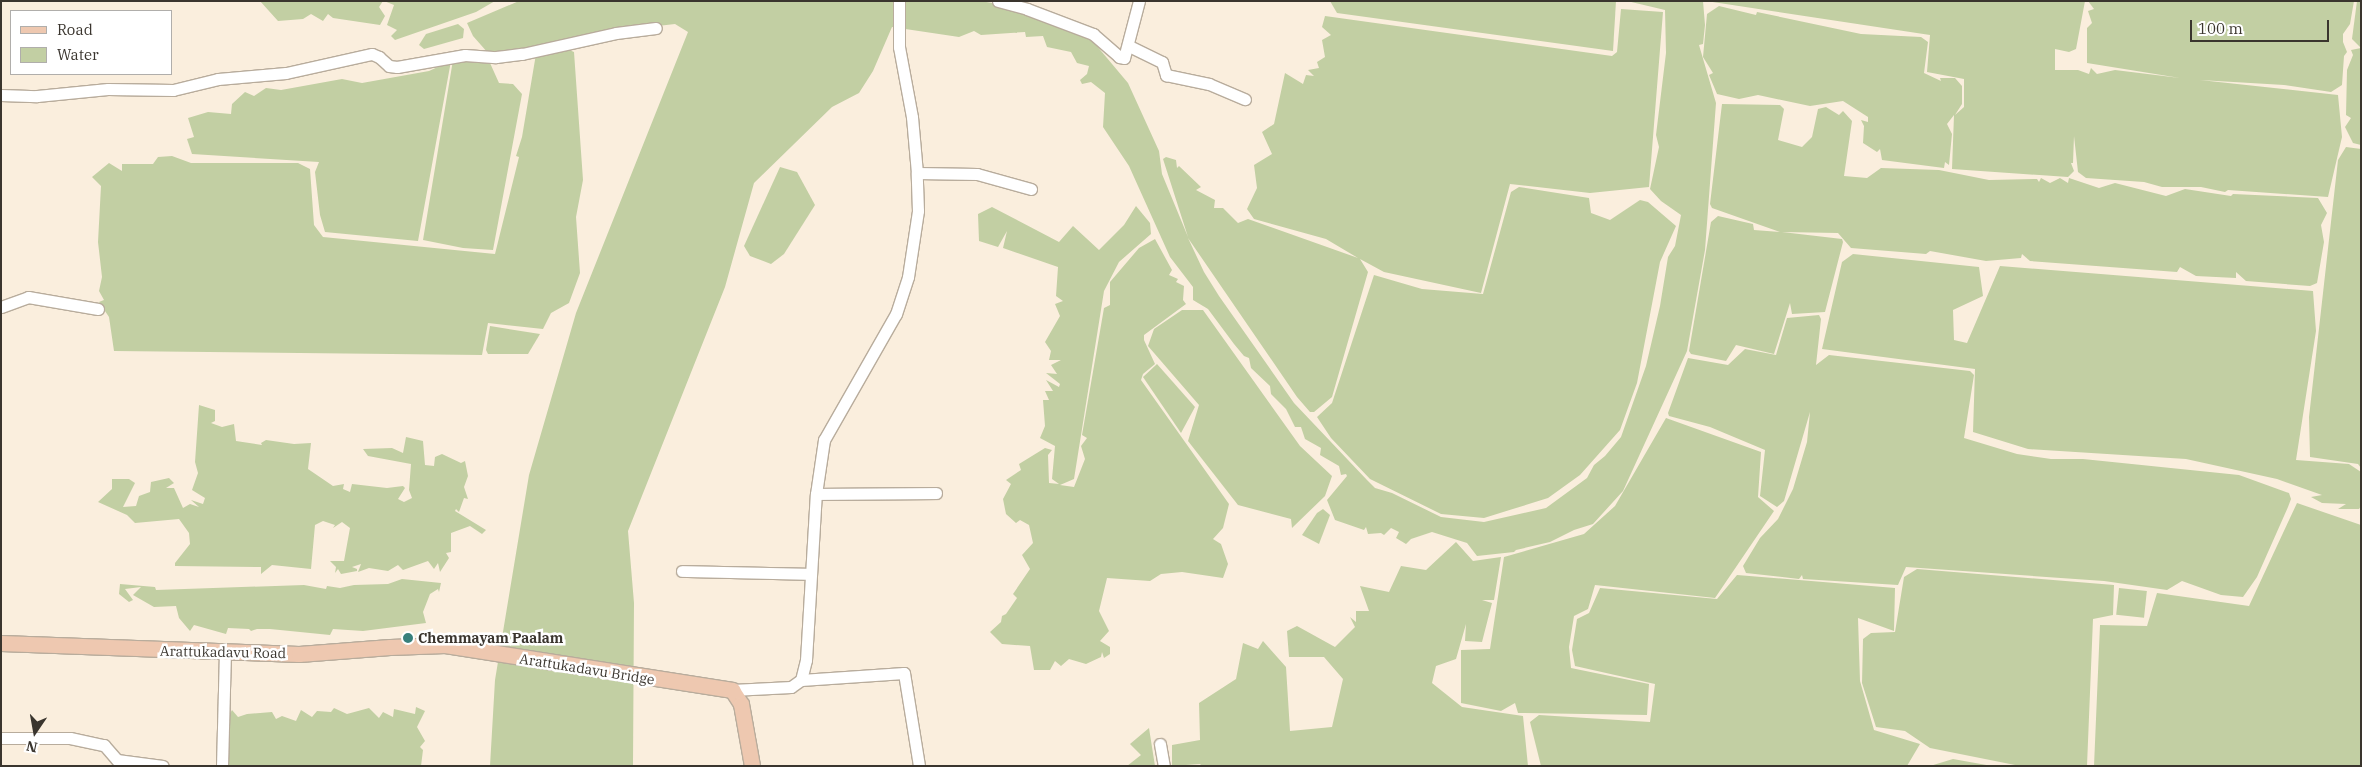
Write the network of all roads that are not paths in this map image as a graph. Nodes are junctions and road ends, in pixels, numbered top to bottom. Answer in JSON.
{"nodes":[{"id":1,"x":899,"y":1,"type":"edge"},
{"id":2,"x":998,"y":1,"type":"edge"},
{"id":3,"x":1138,"y":1,"type":"edge"},
{"id":4,"x":656,"y":28,"type":"dead end"},
{"id":5,"x":1129,"y":46,"type":"junction"},
{"id":6,"x":1,"y":95,"type":"edge"},
{"id":7,"x":1245,"y":99,"type":"dead end"},
{"id":8,"x":917,"y":173,"type":"junction"},
{"id":9,"x":1031,"y":189,"type":"dead end"},
{"id":10,"x":1,"y":306,"type":"edge"},
{"id":11,"x":98,"y":309,"type":"dead end"},
{"id":12,"x":936,"y":493,"type":"dead end"},
{"id":13,"x":816,"y":494,"type":"junction"},
{"id":14,"x":682,"y":571,"type":"dead end"},
{"id":15,"x":810,"y":574,"type":"junction"},
{"id":16,"x":1,"y":643,"type":"edge"},
{"id":17,"x":445,"y":645,"type":"joint"},
{"id":18,"x":224,"y":652,"type":"junction"},
{"id":19,"x":801,"y":680,"type":"junction"},
{"id":20,"x":732,"y":690,"type":"junction"},
{"id":21,"x":1,"y":738,"type":"edge"},
{"id":22,"x":1160,"y":744,"type":"dead end"},
{"id":23,"x":163,"y":766,"type":"edge"},
{"id":24,"x":222,"y":766,"type":"edge"},
{"id":25,"x":752,"y":766,"type":"edge"},
{"id":26,"x":918,"y":766,"type":"edge"},
{"id":27,"x":1164,"y":766,"type":"edge"}],
"edges":[{"from":1,"to":8,"type":"street"},
{"from":2,"to":5,"type":"street"},
{"from":3,"to":5,"type":"street"},
{"from":4,"to":6,"type":"street"},
{"from":5,"to":7,"type":"street"},
{"from":8,"to":9,"type":"street"},
{"from":8,"to":13,"type":"street"},
{"from":10,"to":11,"type":"street"},
{"from":12,"to":13,"type":"street"},
{"from":13,"to":15,"type":"street"},
{"from":14,"to":15,"type":"street"},
{"from":15,"to":19,"type":"street"},
{"from":16,"to":18,"type":"main road","name":"Arattukadavu Road"},
{"from":17,"to":18,"type":"main road","name":"Arattukadavu Road"},
{"from":17,"to":20,"type":"main road","name":"Arattukadavu Bridge"},
{"from":18,"to":24,"type":"street"},
{"from":19,"to":20,"type":"street"},
{"from":19,"to":26,"type":"street"},
{"from":20,"to":25,"type":"main road"},
{"from":21,"to":23,"type":"street"},
{"from":22,"to":27,"type":"street"}]}
